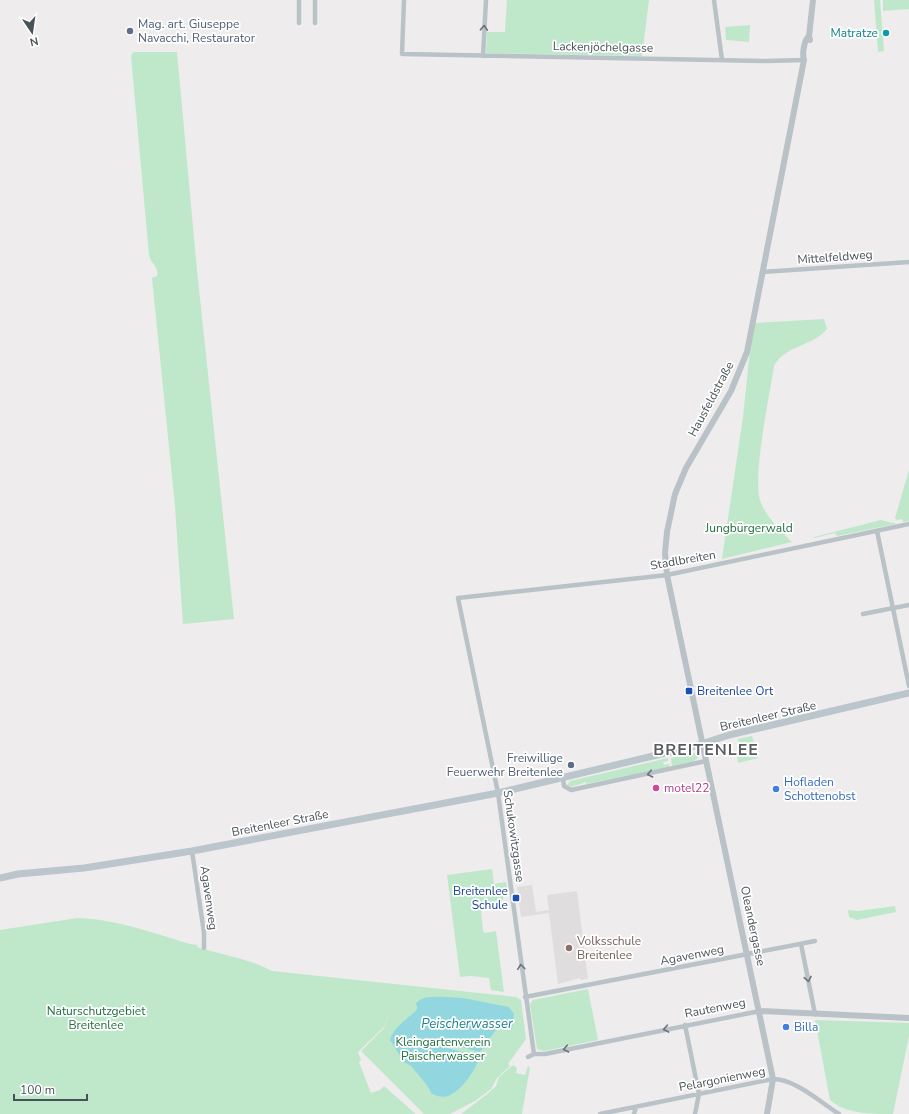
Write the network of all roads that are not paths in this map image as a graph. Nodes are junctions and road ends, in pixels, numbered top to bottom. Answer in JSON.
{"nodes":[{"id":1,"x":300,"y":0,"type":"edge"},
{"id":2,"x":315,"y":0,"type":"edge"},
{"id":3,"x":404,"y":0,"type":"edge"},
{"id":4,"x":486,"y":0,"type":"edge"},
{"id":5,"x":714,"y":0,"type":"edge"},
{"id":6,"x":814,"y":0,"type":"edge"},
{"id":7,"x":299,"y":23,"type":"dead end"},
{"id":8,"x":315,"y":23,"type":"dead end"},
{"id":9,"x":483,"y":56,"type":"junction"},
{"id":10,"x":722,"y":60,"type":"junction"},
{"id":11,"x":804,"y":60,"type":"junction"},
{"id":12,"x":909,"y":262,"type":"edge"},
{"id":13,"x":762,"y":272,"type":"junction"},
{"id":14,"x":909,"y":524,"type":"edge"},
{"id":15,"x":877,"y":531,"type":"junction"},
{"id":16,"x":667,"y":575,"type":"junction"},
{"id":17,"x":458,"y":598,"type":"joint"},
{"id":18,"x":909,"y":604,"type":"edge"},
{"id":19,"x":893,"y":608,"type":"junction"},
{"id":20,"x":863,"y":614,"type":"dead end"},
{"id":21,"x":909,"y":686,"type":"edge"},
{"id":22,"x":909,"y":693,"type":"edge"},
{"id":23,"x":703,"y":744,"type":"junction"},
{"id":24,"x":706,"y":761,"type":"junction"},
{"id":25,"x":563,"y":779,"type":"junction"},
{"id":26,"x":498,"y":793,"type":"junction"},
{"id":27,"x":192,"y":851,"type":"junction"},
{"id":28,"x":0,"y":878,"type":"edge"},
{"id":29,"x":815,"y":941,"type":"dead end"},
{"id":30,"x":801,"y":944,"type":"junction"},
{"id":31,"x":204,"y":948,"type":"dead end"},
{"id":32,"x":748,"y":955,"type":"junction"},
{"id":33,"x":525,"y":997,"type":"junction"},
{"id":34,"x":760,"y":1011,"type":"junction"},
{"id":35,"x":815,"y":1014,"type":"junction"},
{"id":36,"x":909,"y":1018,"type":"edge"},
{"id":37,"x":685,"y":1025,"type":"junction"},
{"id":38,"x":534,"y":1054,"type":"junction"},
{"id":39,"x":528,"y":1057,"type":"dead end"},
{"id":40,"x":773,"y":1079,"type":"junction"},
{"id":41,"x":699,"y":1094,"type":"junction"},
{"id":42,"x":636,"y":1107,"type":"junction"},
{"id":43,"x":600,"y":1114,"type":"edge"},
{"id":44,"x":634,"y":1114,"type":"edge"},
{"id":45,"x":695,"y":1114,"type":"edge"},
{"id":46,"x":767,"y":1114,"type":"edge"},
{"id":47,"x":839,"y":1114,"type":"edge"}],
"edges":[{"from":1,"to":7,"type":"street"},
{"from":2,"to":8,"type":"street"},
{"from":3,"to":9,"type":"street","name":"Lackenjöchelgasse"},
{"from":9,"to":4,"type":"street","one_way":true},
{"from":5,"to":10,"type":"street"},
{"from":6,"to":11,"type":"street","name":"Hausfeldstraße"},
{"from":9,"to":10,"type":"street","name":"Lackenjöchelgasse"},
{"from":10,"to":11,"type":"street","name":"Lackenjöchelgasse"},
{"from":11,"to":13,"type":"street","name":"Hausfeldstraße"},
{"from":12,"to":13,"type":"street","name":"Mittelfeldweg"},
{"from":13,"to":16,"type":"street","name":"Hausfeldstraße"},
{"from":14,"to":15,"type":"street","name":"Stadlbreiten"},
{"from":15,"to":16,"type":"street","name":"Stadlbreiten"},
{"from":15,"to":19,"type":"street"},
{"from":16,"to":17,"type":"street","name":"Stadlbreiten"},
{"from":16,"to":23,"type":"street","name":"Hausfeldstraße"},
{"from":17,"to":26,"type":"street","name":"Schukowitzgasse"},
{"from":18,"to":19,"type":"street"},
{"from":19,"to":20,"type":"street"},
{"from":19,"to":21,"type":"street"},
{"from":22,"to":23,"type":"main road","name":"Breitenleer Straße"},
{"from":23,"to":24,"type":"street","name":"Oleandergasse"},
{"from":23,"to":25,"type":"main road","name":"Breitenleer Straße"},
{"from":24,"to":25,"type":"street","one_way":true},
{"from":24,"to":32,"type":"street","name":"Oleandergasse"},
{"from":25,"to":26,"type":"main road","name":"Breitenleer Straße"},
{"from":26,"to":27,"type":"main road","name":"Breitenleer Straße"},
{"from":33,"to":26,"type":"street","name":"Schukowitzgasse","one_way":true},
{"from":27,"to":28,"type":"main road","name":"Breitenleer Straße"},
{"from":27,"to":31,"type":"street","name":"Agavenweg"},
{"from":29,"to":30,"type":"street","name":"Agavenweg"},
{"from":30,"to":32,"type":"street","name":"Agavenweg"},
{"from":30,"to":35,"type":"street","one_way":true},
{"from":32,"to":33,"type":"street","name":"Agavenweg"},
{"from":32,"to":34,"type":"street","name":"Oleandergasse"},
{"from":33,"to":38,"type":"street","name":"Schukowitzgasse"},
{"from":34,"to":35,"type":"street","name":"Rautenweg"},
{"from":34,"to":37,"type":"street","name":"Rautenweg"},
{"from":34,"to":40,"type":"street","name":"Oleandergasse"},
{"from":35,"to":36,"type":"street","name":"Rautenweg"},
{"from":37,"to":38,"type":"street","name":"Rautenweg","one_way":true},
{"from":37,"to":41,"type":"street"},
{"from":38,"to":39,"type":"street","name":"Rautenweg"},
{"from":40,"to":41,"type":"street","name":"Pelargonienweg"},
{"from":40,"to":46,"type":"street","name":"Oleandergasse"},
{"from":40,"to":47,"type":"street","name":"Pelargonienweg"},
{"from":41,"to":42,"type":"street","name":"Pelargonienweg"},
{"from":41,"to":45,"type":"street"},
{"from":42,"to":43,"type":"street","name":"Pelargonienweg"},
{"from":42,"to":44,"type":"street"}]}
